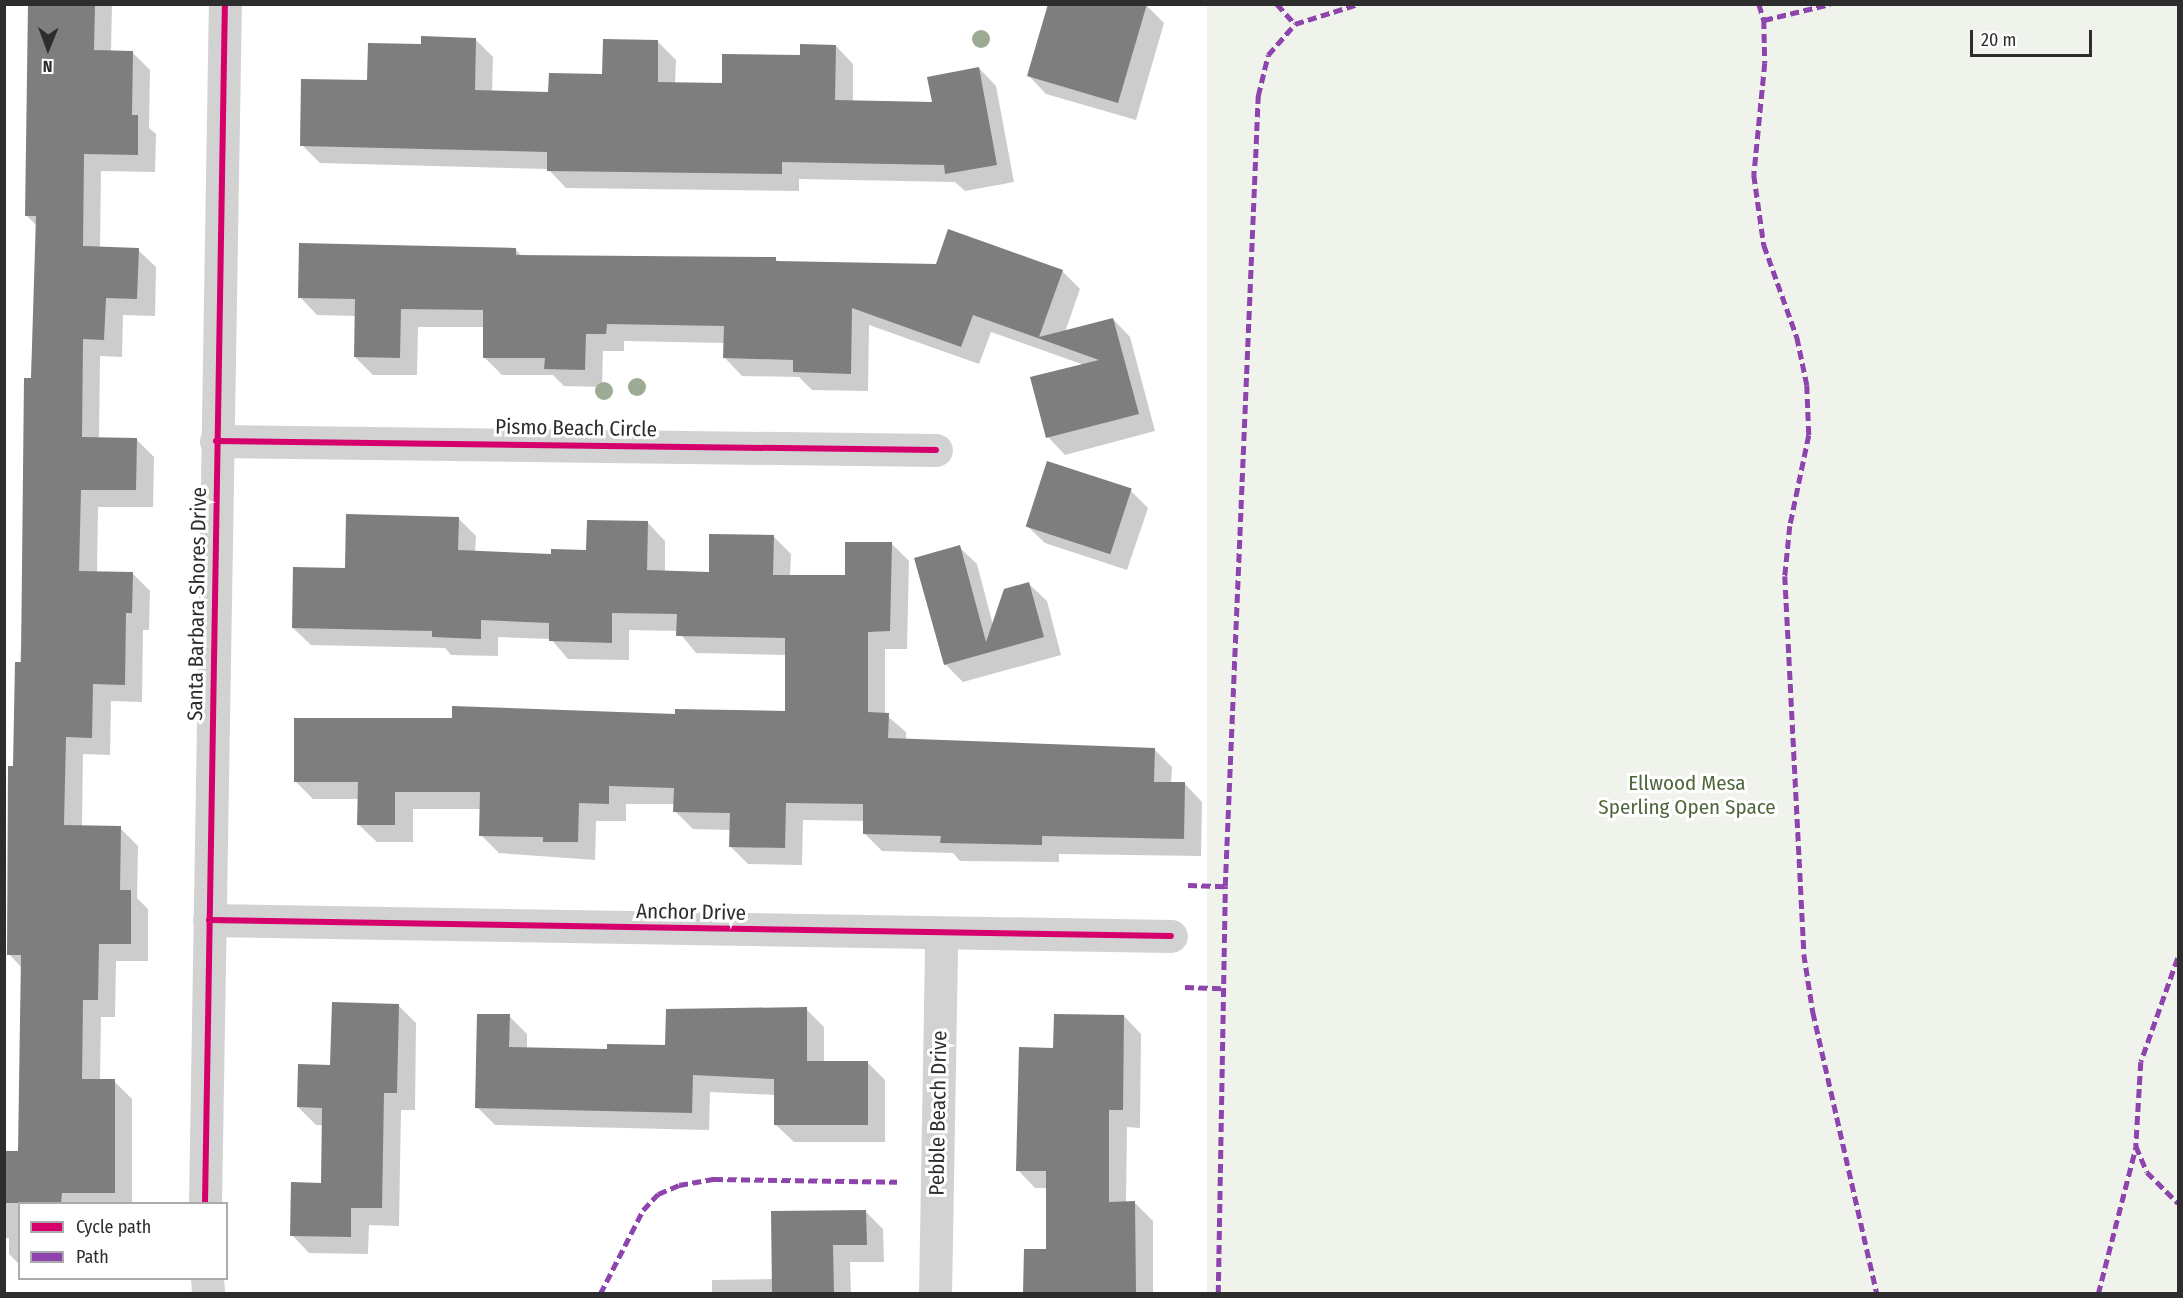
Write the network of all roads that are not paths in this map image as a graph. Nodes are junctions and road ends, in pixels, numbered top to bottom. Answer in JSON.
{"nodes":[{"id":1,"x":225,"y":4,"type":"edge"},
{"id":2,"x":216,"y":441,"type":"junction"},
{"id":3,"x":936,"y":450,"type":"dead end"},
{"id":4,"x":209,"y":920,"type":"junction"},
{"id":5,"x":941,"y":933,"type":"junction"},
{"id":6,"x":1171,"y":936,"type":"dead end"},
{"id":7,"x":205,"y":1202,"type":"edge"},
{"id":8,"x":935,"y":1293,"type":"edge"}],
"edges":[{"from":1,"to":2,"type":"street","name":"Santa Barbara Shores Drive"},
{"from":2,"to":3,"type":"street","name":"Pismo Beach Circle"},
{"from":2,"to":4,"type":"street","name":"Santa Barbara Shores Drive"},
{"from":4,"to":5,"type":"street","name":"Anchor Drive"},
{"from":4,"to":7,"type":"street","name":"Santa Barbara Shores Drive"},
{"from":5,"to":6,"type":"street","name":"Anchor Drive"},
{"from":5,"to":8,"type":"street","name":"Pebble Beach Drive"}]}
